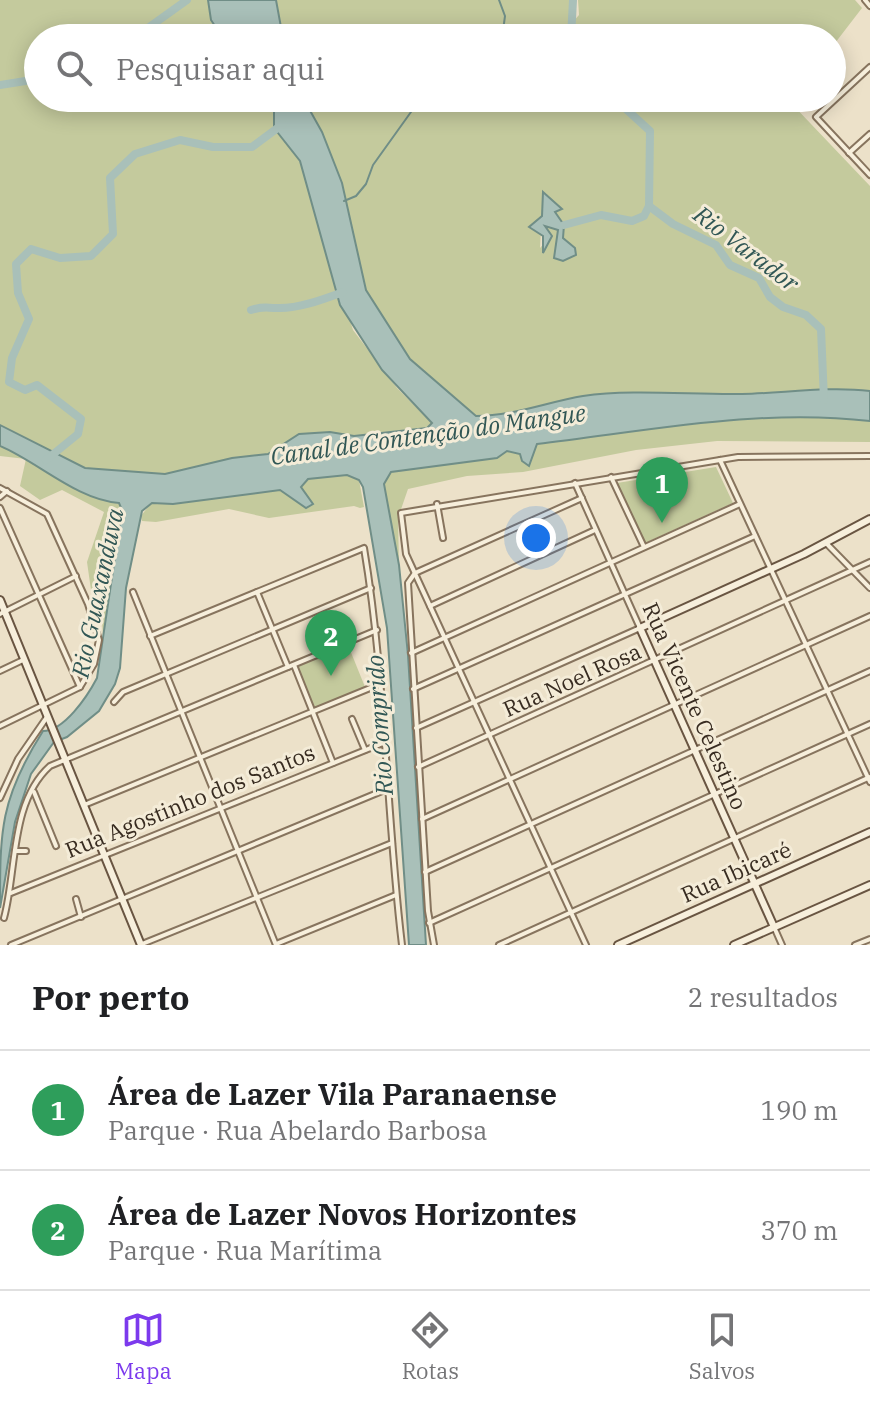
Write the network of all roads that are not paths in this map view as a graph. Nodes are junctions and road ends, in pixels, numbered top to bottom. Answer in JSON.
{"nodes":[{"id":1,"x":870,"y":67,"type":"edge"},
{"id":2,"x":846,"y":89,"type":"edge"},
{"id":3,"x":821,"y":112,"type":"edge"},
{"id":4,"x":870,"y":134,"type":"edge"},
{"id":5,"x":849,"y":153,"type":"junction"},
{"id":6,"x":870,"y":175,"type":"edge"},
{"id":7,"x":870,"y":456,"type":"edge"},
{"id":8,"x":720,"y":460,"type":"junction"},
{"id":9,"x":611,"y":477,"type":"junction"},
{"id":10,"x":575,"y":483,"type":"junction"},
{"id":11,"x":0,"y":488,"type":"edge"},
{"id":12,"x":7,"y":491,"type":"junction"},
{"id":13,"x":0,"y":497,"type":"edge"},
{"id":14,"x":582,"y":498,"type":"junction"},
{"id":15,"x":437,"y":504,"type":"junction"},
{"id":16,"x":740,"y":504,"type":"junction"},
{"id":17,"x":0,"y":508,"type":"edge"},
{"id":18,"x":870,"y":519,"type":"edge"},
{"id":19,"x":596,"y":530,"type":"junction"},
{"id":20,"x":755,"y":536,"type":"junction"},
{"id":21,"x":443,"y":538,"type":"dead end"},
{"id":22,"x":826,"y":543,"type":"junction"},
{"id":23,"x":644,"y":547,"type":"junction"},
{"id":24,"x":611,"y":562,"type":"junction"},
{"id":25,"x":870,"y":562,"type":"edge"},
{"id":26,"x":770,"y":569,"type":"junction"},
{"id":27,"x":853,"y":571,"type":"junction"},
{"id":28,"x":415,"y":573,"type":"junction"},
{"id":29,"x":76,"y":576,"type":"junction"},
{"id":30,"x":371,"y":588,"type":"junction"},
{"id":31,"x":870,"y":588,"type":"edge"},
{"id":32,"x":133,"y":592,"type":"dead end"},
{"id":33,"x":257,"y":592,"type":"junction"},
{"id":34,"x":41,"y":593,"type":"junction"},
{"id":35,"x":625,"y":595,"type":"junction"},
{"id":36,"x":0,"y":600,"type":"edge"},
{"id":37,"x":786,"y":602,"type":"junction"},
{"id":38,"x":430,"y":606,"type":"junction"},
{"id":39,"x":3,"y":612,"type":"edge"},
{"id":40,"x":870,"y":616,"type":"edge"},
{"id":41,"x":640,"y":628,"type":"junction"},
{"id":42,"x":272,"y":629,"type":"junction"},
{"id":43,"x":377,"y":630,"type":"junction"},
{"id":44,"x":150,"y":636,"type":"junction"},
{"id":45,"x":445,"y":638,"type":"junction"},
{"id":46,"x":806,"y":645,"type":"junction"},
{"id":47,"x":411,"y":653,"type":"junction"},
{"id":48,"x":25,"y":659,"type":"junction"},
{"id":49,"x":655,"y":661,"type":"junction"},
{"id":50,"x":290,"y":666,"type":"junction"},
{"id":51,"x":459,"y":669,"type":"junction"},
{"id":52,"x":0,"y":671,"type":"edge"},
{"id":53,"x":870,"y":671,"type":"edge"},
{"id":54,"x":166,"y":674,"type":"junction"},
{"id":55,"x":380,"y":684,"type":"junction"},
{"id":56,"x":80,"y":687,"type":"junction"},
{"id":57,"x":413,"y":689,"type":"junction"},
{"id":58,"x":827,"y":690,"type":"junction"},
{"id":59,"x":114,"y":702,"type":"dead end"},
{"id":60,"x":475,"y":702,"type":"junction"},
{"id":61,"x":44,"y":704,"type":"junction"},
{"id":62,"x":675,"y":705,"type":"junction"},
{"id":63,"x":181,"y":711,"type":"junction"},
{"id":64,"x":313,"y":711,"type":"junction"},
{"id":65,"x":48,"y":716,"type":"junction"},
{"id":66,"x":352,"y":719,"type":"dead end"},
{"id":67,"x":870,"y":724,"type":"edge"},
{"id":68,"x":0,"y":726,"type":"edge"},
{"id":69,"x":416,"y":728,"type":"junction"},
{"id":70,"x":490,"y":735,"type":"junction"},
{"id":71,"x":848,"y":735,"type":"junction"},
{"id":72,"x":383,"y":743,"type":"junction"},
{"id":73,"x":365,"y":750,"type":"junction"},
{"id":74,"x":695,"y":750,"type":"junction"},
{"id":75,"x":200,"y":757,"type":"junction"},
{"id":76,"x":65,"y":758,"type":"junction"},
{"id":77,"x":333,"y":763,"type":"junction"},
{"id":78,"x":418,"y":767,"type":"junction"},
{"id":79,"x":510,"y":779,"type":"junction"},
{"id":80,"x":869,"y":779,"type":"edge"},
{"id":81,"x":33,"y":789,"type":"junction"},
{"id":82,"x":387,"y":789,"type":"junction"},
{"id":83,"x":714,"y":794,"type":"junction"},
{"id":84,"x":0,"y":798,"type":"edge"},
{"id":85,"x":84,"y":805,"type":"junction"},
{"id":86,"x":221,"y":808,"type":"junction"},
{"id":87,"x":422,"y":819,"type":"junction"},
{"id":88,"x":531,"y":824,"type":"junction"},
{"id":89,"x":870,"y":832,"type":"edge"},
{"id":90,"x":734,"y":838,"type":"junction"},
{"id":91,"x":392,"y":843,"type":"junction"},
{"id":92,"x":56,"y":846,"type":"dead end"},
{"id":93,"x":15,"y":851,"type":"junction"},
{"id":94,"x":26,"y":851,"type":"dead end"},
{"id":95,"x":239,"y":853,"type":"junction"},
{"id":96,"x":105,"y":855,"type":"junction"},
{"id":97,"x":551,"y":868,"type":"junction"},
{"id":98,"x":425,"y":872,"type":"junction"},
{"id":99,"x":754,"y":884,"type":"junction"},
{"id":100,"x":870,"y":885,"type":"edge"},
{"id":101,"x":11,"y":893,"type":"junction"},
{"id":102,"x":396,"y":895,"type":"junction"},
{"id":103,"x":257,"y":898,"type":"junction"},
{"id":104,"x":76,"y":899,"type":"dead end"},
{"id":105,"x":123,"y":900,"type":"junction"},
{"id":106,"x":571,"y":912,"type":"junction"},
{"id":107,"x":81,"y":917,"type":"junction"},
{"id":108,"x":4,"y":918,"type":"dead end"},
{"id":109,"x":429,"y":923,"type":"junction"},
{"id":110,"x":774,"y":927,"type":"junction"},
{"id":111,"x":870,"y":939,"type":"edge"},
{"id":112,"x":11,"y":945,"type":"edge"},
{"id":113,"x":141,"y":945,"type":"edge"},
{"id":114,"x":275,"y":945,"type":"edge"},
{"id":115,"x":402,"y":945,"type":"edge"},
{"id":116,"x":434,"y":945,"type":"edge"},
{"id":117,"x":499,"y":945,"type":"edge"},
{"id":118,"x":586,"y":945,"type":"edge"},
{"id":119,"x":618,"y":945,"type":"edge"},
{"id":120,"x":734,"y":945,"type":"edge"},
{"id":121,"x":782,"y":945,"type":"edge"},
{"id":122,"x":855,"y":945,"type":"edge"}],
"edges":[{"from":1,"to":2,"type":"street"},
{"from":3,"to":5,"type":"street"},
{"from":4,"to":5,"type":"street"},
{"from":5,"to":6,"type":"street"},
{"from":7,"to":8,"type":"street"},
{"from":8,"to":9,"type":"street"},
{"from":8,"to":16,"type":"street"},
{"from":9,"to":10,"type":"street"},
{"from":9,"to":23,"type":"street"},
{"from":10,"to":14,"type":"street","name":"Rua Vicente Celestino"},
{"from":10,"to":15,"type":"street"},
{"from":11,"to":12,"type":"street"},
{"from":12,"to":13,"type":"street"},
{"from":12,"to":29,"type":"street"},
{"from":14,"to":19,"type":"street","name":"Rua Vicente Celestino"},
{"from":14,"to":28,"type":"street"},
{"from":15,"to":21,"type":"street"},
{"from":15,"to":28,"type":"street"},
{"from":16,"to":20,"type":"street"},
{"from":16,"to":23,"type":"street"},
{"from":17,"to":34,"type":"street"},
{"from":18,"to":22,"type":"street"},
{"from":19,"to":24,"type":"street","name":"Rua Vicente Celestino"},
{"from":19,"to":38,"type":"street"},
{"from":20,"to":26,"type":"street"},
{"from":20,"to":35,"type":"street"},
{"from":22,"to":26,"type":"street"},
{"from":22,"to":27,"type":"street"},
{"from":23,"to":24,"type":"street"},
{"from":24,"to":35,"type":"street","name":"Rua Vicente Celestino"},
{"from":24,"to":45,"type":"street"},
{"from":25,"to":27,"type":"street","name":"Rua Noel Rosa"},
{"from":26,"to":37,"type":"street"},
{"from":26,"to":41,"type":"street"},
{"from":27,"to":31,"type":"street"},
{"from":27,"to":37,"type":"street","name":"Rua Noel Rosa"},
{"from":28,"to":38,"type":"street"},
{"from":28,"to":47,"type":"street"},
{"from":29,"to":34,"type":"street"},
{"from":29,"to":56,"type":"street"},
{"from":30,"to":33,"type":"street"},
{"from":30,"to":42,"type":"street"},
{"from":30,"to":43,"type":"street"},
{"from":32,"to":44,"type":"street"},
{"from":33,"to":42,"type":"street"},
{"from":33,"to":44,"type":"street"},
{"from":34,"to":39,"type":"street"},
{"from":34,"to":56,"type":"street"},
{"from":35,"to":41,"type":"street","name":"Rua Vicente Celestino"},
{"from":35,"to":51,"type":"street"},
{"from":36,"to":39,"type":"street"},
{"from":37,"to":46,"type":"street"},
{"from":37,"to":49,"type":"street","name":"Rua Noel Rosa"},
{"from":38,"to":45,"type":"street"},
{"from":39,"to":48,"type":"street"},
{"from":40,"to":46,"type":"street"},
{"from":41,"to":49,"type":"street","name":"Rua Vicente Celestino"},
{"from":41,"to":60,"type":"street"},
{"from":42,"to":50,"type":"street"},
{"from":42,"to":54,"type":"street"},
{"from":43,"to":50,"type":"street"},
{"from":43,"to":55,"type":"street"},
{"from":44,"to":54,"type":"street"},
{"from":45,"to":47,"type":"street"},
{"from":45,"to":51,"type":"street"},
{"from":46,"to":58,"type":"street"},
{"from":46,"to":62,"type":"street"},
{"from":47,"to":57,"type":"street"},
{"from":48,"to":52,"type":"street"},
{"from":48,"to":61,"type":"street"},
{"from":49,"to":62,"type":"street","name":"Rua Vicente Celestino"},
{"from":49,"to":70,"type":"street","name":"Rua Noel Rosa"},
{"from":50,"to":63,"type":"street"},
{"from":50,"to":64,"type":"street"},
{"from":51,"to":57,"type":"street"},
{"from":51,"to":60,"type":"street"},
{"from":53,"to":58,"type":"street"},
{"from":54,"to":59,"type":"street"},
{"from":54,"to":63,"type":"street"},
{"from":55,"to":64,"type":"street"},
{"from":55,"to":72,"type":"street"},
{"from":56,"to":61,"type":"street"},
{"from":57,"to":69,"type":"street"},
{"from":58,"to":71,"type":"street"},
{"from":58,"to":74,"type":"street"},
{"from":60,"to":69,"type":"street"},
{"from":60,"to":70,"type":"street"},
{"from":61,"to":65,"type":"street"},
{"from":61,"to":68,"type":"street"},
{"from":62,"to":74,"type":"street","name":"Rua Vicente Celestino"},
{"from":62,"to":79,"type":"street"},
{"from":63,"to":75,"type":"street"},
{"from":63,"to":76,"type":"street"},
{"from":64,"to":75,"type":"street"},
{"from":64,"to":77,"type":"street"},
{"from":65,"to":76,"type":"street"},
{"from":65,"to":84,"type":"street"},
{"from":66,"to":73,"type":"street"},
{"from":67,"to":71,"type":"street"},
{"from":69,"to":78,"type":"street"},
{"from":70,"to":78,"type":"street","name":"Rua Noel Rosa"},
{"from":70,"to":79,"type":"street"},
{"from":71,"to":80,"type":"street"},
{"from":71,"to":83,"type":"street"},
{"from":72,"to":73,"type":"street","name":"Rua Agostinho dos Santos"},
{"from":72,"to":82,"type":"street"},
{"from":73,"to":77,"type":"street","name":"Rua Agostinho dos Santos"},
{"from":74,"to":83,"type":"street","name":"Rua Vicente Celestino"},
{"from":74,"to":88,"type":"street"},
{"from":75,"to":85,"type":"street"},
{"from":75,"to":86,"type":"street"},
{"from":76,"to":81,"type":"street"},
{"from":76,"to":85,"type":"street"},
{"from":77,"to":86,"type":"street","name":"Rua Agostinho dos Santos"},
{"from":78,"to":87,"type":"street"},
{"from":79,"to":87,"type":"street"},
{"from":79,"to":88,"type":"street"},
{"from":80,"to":90,"type":"street"},
{"from":81,"to":92,"type":"street"},
{"from":81,"to":93,"type":"street"},
{"from":82,"to":91,"type":"street"},
{"from":82,"to":95,"type":"street"},
{"from":83,"to":90,"type":"street","name":"Rua Vicente Celestino"},
{"from":83,"to":97,"type":"street"},
{"from":85,"to":96,"type":"street"},
{"from":86,"to":95,"type":"street"},
{"from":86,"to":96,"type":"street","name":"Rua Agostinho dos Santos"},
{"from":87,"to":98,"type":"street"},
{"from":88,"to":97,"type":"street"},
{"from":88,"to":98,"type":"street"},
{"from":89,"to":99,"type":"street","name":"Rua Ibicaré"},
{"from":90,"to":99,"type":"street","name":"Rua Vicente Celestino"},
{"from":90,"to":106,"type":"street"},
{"from":91,"to":102,"type":"street"},
{"from":91,"to":103,"type":"street"},
{"from":93,"to":94,"type":"street"},
{"from":93,"to":101,"type":"street"},
{"from":95,"to":103,"type":"street"},
{"from":95,"to":105,"type":"street"},
{"from":96,"to":101,"type":"street","name":"Rua Agostinho dos Santos"},
{"from":96,"to":105,"type":"street"},
{"from":97,"to":106,"type":"street"},
{"from":97,"to":109,"type":"street"},
{"from":98,"to":109,"type":"street"},
{"from":99,"to":110,"type":"street","name":"Rua Vicente Celestino"},
{"from":99,"to":119,"type":"street","name":"Rua Ibicaré"},
{"from":100,"to":110,"type":"street"},
{"from":101,"to":108,"type":"street"},
{"from":102,"to":114,"type":"street"},
{"from":102,"to":115,"type":"street"},
{"from":103,"to":113,"type":"street"},
{"from":103,"to":114,"type":"street"},
{"from":104,"to":107,"type":"street"},
{"from":105,"to":107,"type":"street"},
{"from":105,"to":113,"type":"street"},
{"from":106,"to":117,"type":"street"},
{"from":106,"to":118,"type":"street"},
{"from":107,"to":112,"type":"street"},
{"from":109,"to":116,"type":"street"},
{"from":110,"to":120,"type":"street"},
{"from":110,"to":121,"type":"street","name":"Rua Vicente Celestino"},
{"from":111,"to":122,"type":"street"}]}
